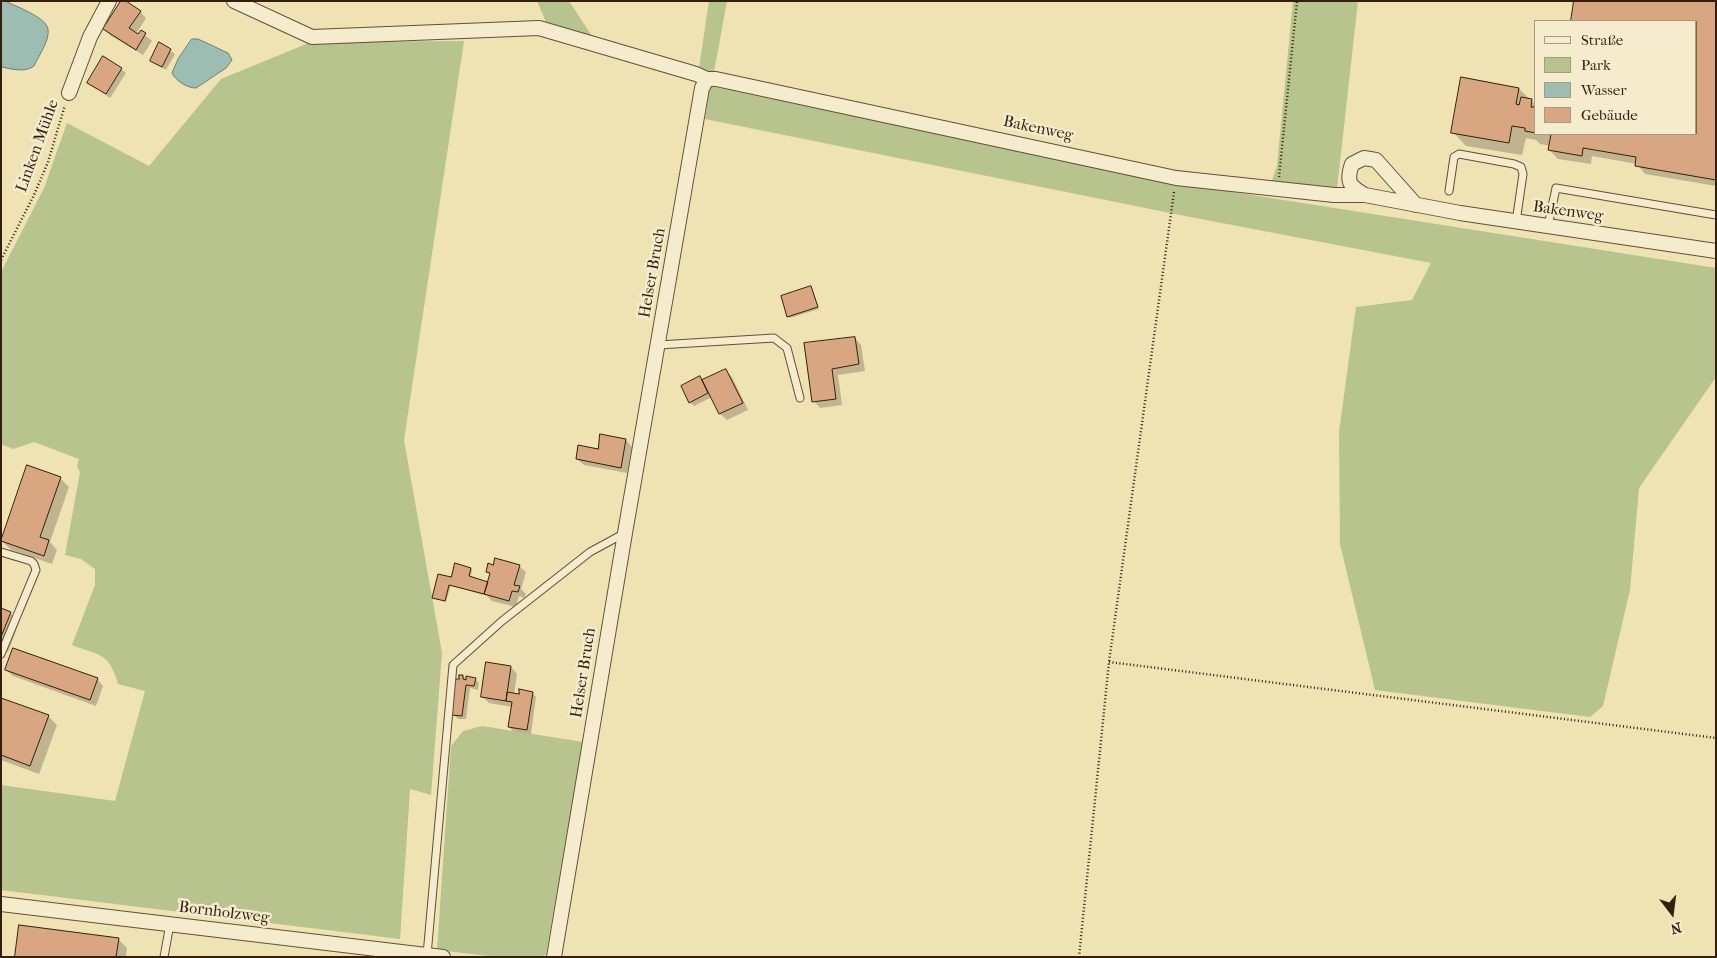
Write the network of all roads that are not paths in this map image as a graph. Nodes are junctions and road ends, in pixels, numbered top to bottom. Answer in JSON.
{"nodes":[{"id":1,"x":109,"y":1,"type":"edge"},
{"id":2,"x":234,"y":1,"type":"edge"},
{"id":3,"x":707,"y":79,"type":"junction"},
{"id":4,"x":69,"y":93,"type":"road end"},
{"id":5,"x":1449,"y":191,"type":"dead end"},
{"id":6,"x":1365,"y":195,"type":"junction"},
{"id":7,"x":1416,"y":205,"type":"junction"},
{"id":8,"x":1716,"y":215,"type":"edge"},
{"id":9,"x":1516,"y":222,"type":"junction"},
{"id":10,"x":1548,"y":226,"type":"junction"},
{"id":11,"x":1716,"y":251,"type":"edge"},
{"id":12,"x":658,"y":345,"type":"junction"},
{"id":13,"x":800,"y":398,"type":"dead end"},
{"id":14,"x":625,"y":533,"type":"junction"},
{"id":15,"x":1,"y":552,"type":"edge"},
{"id":16,"x":1,"y":654,"type":"edge"},
{"id":17,"x":1,"y":904,"type":"edge"},
{"id":18,"x":170,"y":924,"type":"junction"},
{"id":19,"x":427,"y":955,"type":"junction"},
{"id":20,"x":164,"y":957,"type":"edge"},
{"id":21,"x":443,"y":957,"type":"edge"},
{"id":22,"x":554,"y":957,"type":"edge"}],
"edges":[{"from":1,"to":4,"type":"street"},
{"from":2,"to":3,"type":"street"},
{"from":3,"to":6,"type":"street","name":"Bakenweg"},
{"from":3,"to":12,"type":"street","name":"Helser Bruch"},
{"from":5,"to":9,"type":"lane"},
{"from":6,"to":7,"type":"street","name":"Bakenweg"},
{"from":6,"to":7,"type":"street"},
{"from":7,"to":9,"type":"street","name":"Bakenweg"},
{"from":8,"to":10,"type":"lane"},
{"from":9,"to":10,"type":"street","name":"Bakenweg"},
{"from":10,"to":11,"type":"street","name":"Bakenweg"},
{"from":12,"to":13,"type":"lane"},
{"from":12,"to":14,"type":"street","name":"Helser Bruch"},
{"from":14,"to":19,"type":"lane"},
{"from":14,"to":22,"type":"street","name":"Helser Bruch"},
{"from":15,"to":16,"type":"lane"},
{"from":17,"to":18,"type":"street","name":"Bornholzweg"},
{"from":18,"to":19,"type":"street","name":"Bornholzweg"},
{"from":18,"to":20,"type":"lane"},
{"from":19,"to":21,"type":"street","name":"Bornholzweg"}]}
